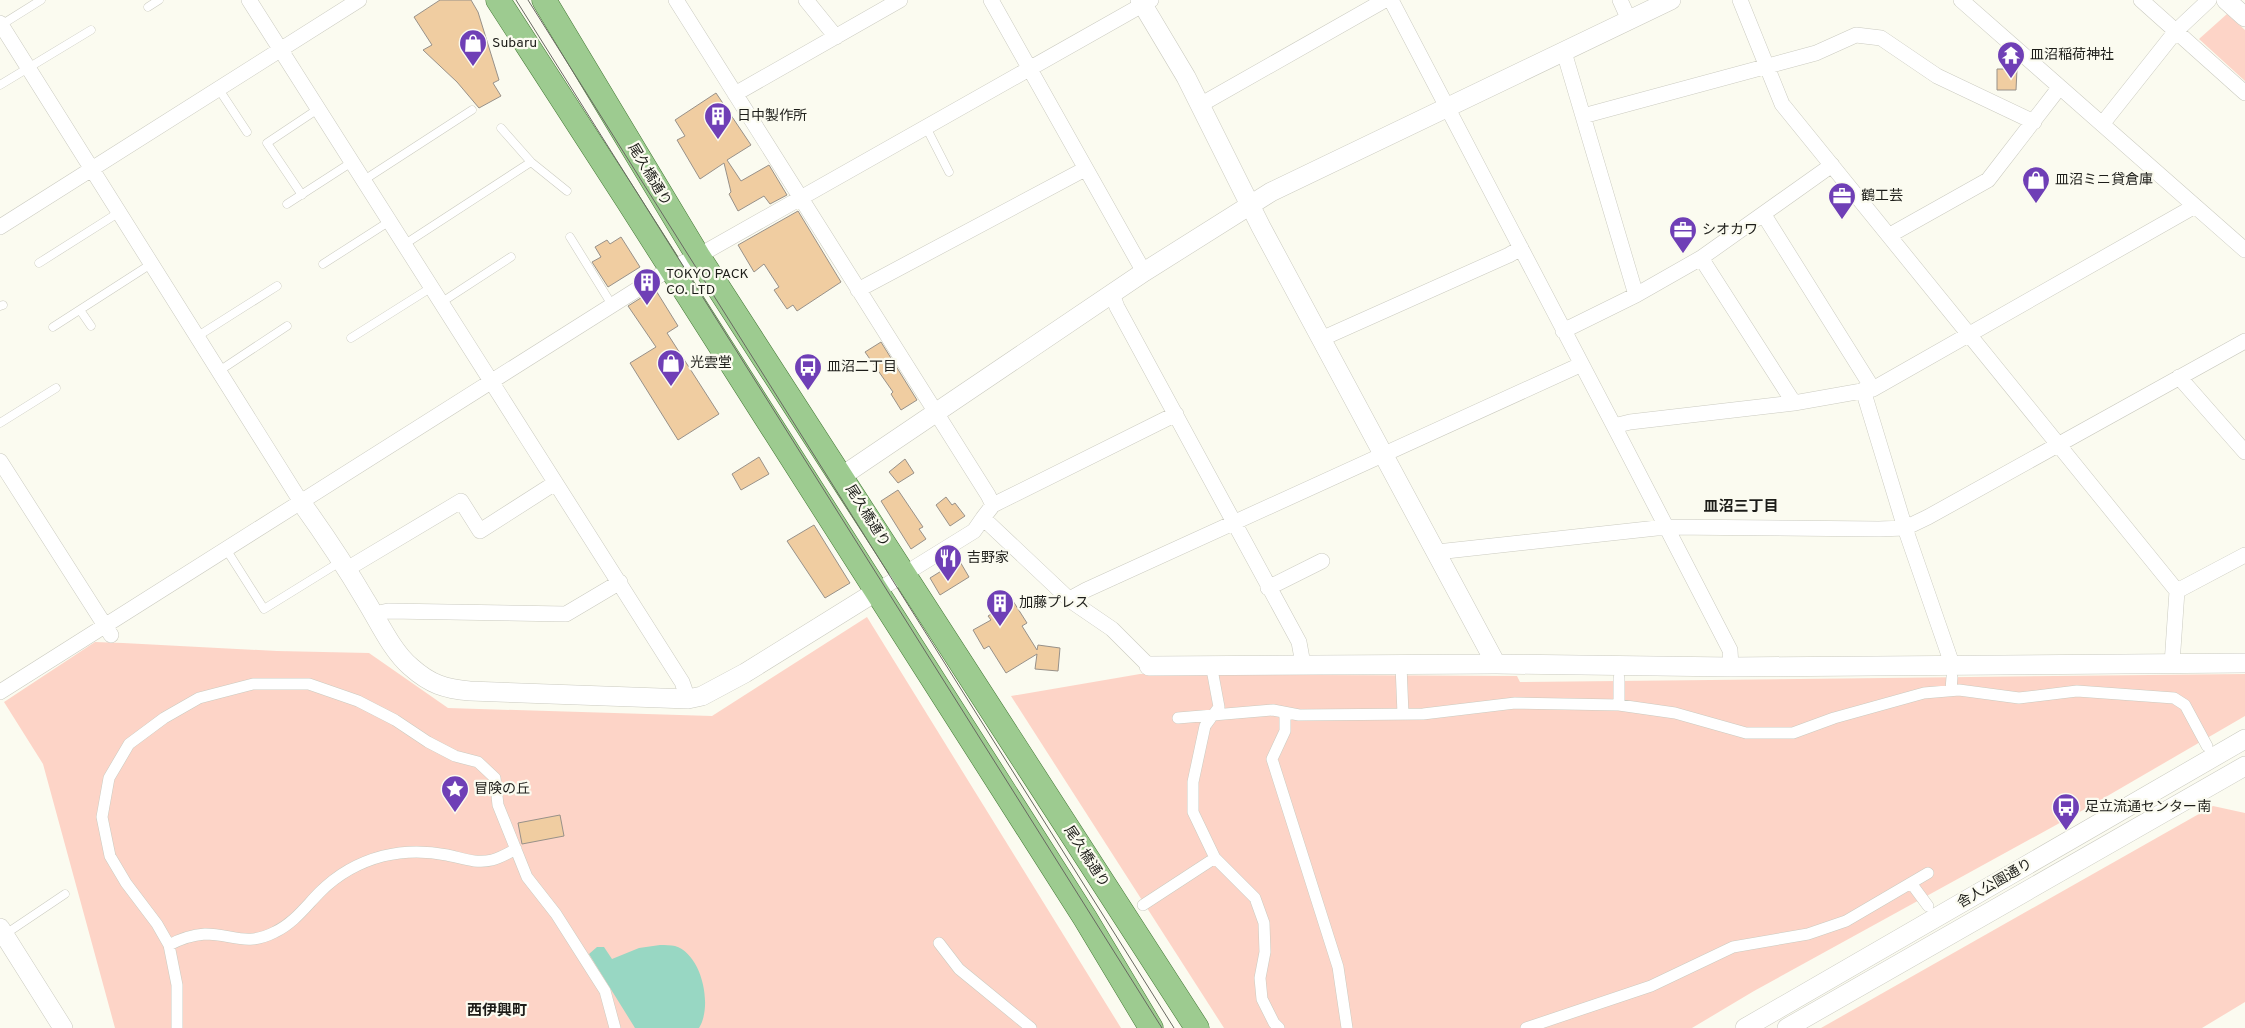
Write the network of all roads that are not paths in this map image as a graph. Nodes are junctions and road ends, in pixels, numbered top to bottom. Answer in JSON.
{"nodes":[{"id":1,"x":41,"y":0,"type":"edge"},
{"id":2,"x":159,"y":0,"type":"edge"},
{"id":3,"x":249,"y":0,"type":"edge"},
{"id":4,"x":359,"y":0,"type":"edge"},
{"id":5,"x":498,"y":0,"type":"edge"},
{"id":6,"x":544,"y":0,"type":"edge"},
{"id":7,"x":676,"y":0,"type":"edge"},
{"id":8,"x":806,"y":0,"type":"edge"},
{"id":9,"x":900,"y":0,"type":"edge"},
{"id":10,"x":991,"y":0,"type":"edge"},
{"id":11,"x":1385,"y":0,"type":"edge"},
{"id":12,"x":1391,"y":0,"type":"edge"},
{"id":13,"x":1620,"y":0,"type":"edge"},
{"id":14,"x":1671,"y":0,"type":"edge"},
{"id":15,"x":1740,"y":0,"type":"edge"},
{"id":16,"x":1961,"y":0,"type":"edge"},
{"id":17,"x":2141,"y":0,"type":"edge"},
{"id":18,"x":2209,"y":0,"type":"edge"},
{"id":19,"x":2226,"y":0,"type":"edge"},
{"id":20,"x":1145,"y":2,"type":"edge"},
{"id":21,"x":148,"y":7,"type":"dead end"},
{"id":22,"x":2245,"y":17,"type":"edge"},
{"id":23,"x":1629,"y":20,"type":"junction"},
{"id":24,"x":1,"y":24,"type":"edge"},
{"id":25,"x":91,"y":30,"type":"dead end"},
{"id":26,"x":2176,"y":31,"type":"junction"},
{"id":27,"x":836,"y":36,"type":"junction"},
{"id":28,"x":281,"y":50,"type":"junction"},
{"id":29,"x":1564,"y":52,"type":"junction"},
{"id":30,"x":28,"y":67,"type":"junction"},
{"id":31,"x":1767,"y":67,"type":"junction"},
{"id":32,"x":1030,"y":69,"type":"junction"},
{"id":33,"x":0,"y":85,"type":"edge"},
{"id":34,"x":218,"y":88,"type":"junction"},
{"id":35,"x":2059,"y":88,"type":"junction"},
{"id":36,"x":2245,"y":93,"type":"edge"},
{"id":37,"x":735,"y":94,"type":"junction"},
{"id":38,"x":1200,"y":105,"type":"junction"},
{"id":39,"x":1448,"y":108,"type":"junction"},
{"id":40,"x":318,"y":109,"type":"junction"},
{"id":41,"x":472,"y":110,"type":"dead end"},
{"id":42,"x":1583,"y":116,"type":"junction"},
{"id":43,"x":2034,"y":122,"type":"junction"},
{"id":44,"x":2102,"y":123,"type":"junction"},
{"id":45,"x":501,"y":128,"type":"dead end"},
{"id":46,"x":927,"y":129,"type":"junction"},
{"id":47,"x":247,"y":132,"type":"dead end"},
{"id":48,"x":352,"y":162,"type":"junction"},
{"id":49,"x":532,"y":162,"type":"junction"},
{"id":50,"x":1832,"y":165,"type":"junction"},
{"id":51,"x":91,"y":169,"type":"junction"},
{"id":52,"x":1086,"y":169,"type":"junction"},
{"id":53,"x":949,"y":172,"type":"dead end"},
{"id":54,"x":364,"y":180,"type":"junction"},
{"id":55,"x":566,"y":191,"type":"dead end"},
{"id":56,"x":302,"y":195,"type":"junction"},
{"id":57,"x":801,"y":198,"type":"junction"},
{"id":58,"x":287,"y":204,"type":"dead end"},
{"id":59,"x":1249,"y":205,"type":"junction"},
{"id":60,"x":2195,"y":206,"type":"junction"},
{"id":61,"x":118,"y":213,"type":"junction"},
{"id":62,"x":1764,"y":215,"type":"junction"},
{"id":63,"x":390,"y":221,"type":"junction"},
{"id":64,"x":0,"y":227,"type":"edge"},
{"id":65,"x":1890,"y":235,"type":"junction"},
{"id":66,"x":570,"y":237,"type":"dead end"},
{"id":67,"x":405,"y":244,"type":"junction"},
{"id":68,"x":1521,"y":248,"type":"junction"},
{"id":69,"x":2245,"y":250,"type":"edge"},
{"id":70,"x":698,"y":256,"type":"junction"},
{"id":71,"x":511,"y":257,"type":"dead end"},
{"id":72,"x":1701,"y":258,"type":"junction"},
{"id":73,"x":39,"y":263,"type":"dead end"},
{"id":74,"x":151,"y":264,"type":"junction"},
{"id":75,"x":323,"y":264,"type":"dead end"},
{"id":76,"x":672,"y":268,"type":"junction"},
{"id":77,"x":1144,"y":272,"type":"junction"},
{"id":78,"x":276,"y":286,"type":"dead end"},
{"id":79,"x":432,"y":287,"type":"junction"},
{"id":80,"x":858,"y":290,"type":"junction"},
{"id":81,"x":1112,"y":294,"type":"junction"},
{"id":82,"x":1636,"y":295,"type":"junction"},
{"id":83,"x":442,"y":302,"type":"junction"},
{"id":84,"x":612,"y":304,"type":"junction"},
{"id":85,"x":80,"y":310,"type":"junction"},
{"id":86,"x":91,"y":326,"type":"dead end"},
{"id":87,"x":288,"y":326,"type":"dead end"},
{"id":88,"x":53,"y":327,"type":"dead end"},
{"id":89,"x":1563,"y":331,"type":"junction"},
{"id":90,"x":1969,"y":335,"type":"junction"},
{"id":91,"x":198,"y":336,"type":"junction"},
{"id":92,"x":351,"y":338,"type":"dead end"},
{"id":93,"x":1322,"y":339,"type":"junction"},
{"id":94,"x":2245,"y":341,"type":"edge"},
{"id":95,"x":1580,"y":365,"type":"junction"},
{"id":96,"x":219,"y":370,"type":"junction"},
{"id":97,"x":2179,"y":377,"type":"junction"},
{"id":98,"x":490,"y":382,"type":"junction"},
{"id":99,"x":56,"y":388,"type":"dead end"},
{"id":100,"x":1868,"y":390,"type":"junction"},
{"id":101,"x":1794,"y":403,"type":"junction"},
{"id":102,"x":936,"y":413,"type":"junction"},
{"id":103,"x":1176,"y":414,"type":"junction"},
{"id":104,"x":0,"y":424,"type":"edge"},
{"id":105,"x":1614,"y":426,"type":"junction"},
{"id":106,"x":2058,"y":445,"type":"junction"},
{"id":107,"x":2245,"y":452,"type":"edge"},
{"id":108,"x":1383,"y":454,"type":"junction"},
{"id":109,"x":0,"y":461,"type":"edge"},
{"id":110,"x":842,"y":476,"type":"junction"},
{"id":111,"x":556,"y":483,"type":"junction"},
{"id":112,"x":301,"y":502,"type":"junction"},
{"id":113,"x":993,"y":505,"type":"junction"},
{"id":114,"x":983,"y":518,"type":"junction"},
{"id":115,"x":1234,"y":522,"type":"junction"},
{"id":116,"x":1666,"y":527,"type":"junction"},
{"id":117,"x":1906,"y":528,"type":"junction"},
{"id":118,"x":226,"y":549,"type":"junction"},
{"id":119,"x":1437,"y":552,"type":"junction"},
{"id":120,"x":2245,"y":556,"type":"edge"},
{"id":121,"x":1322,"y":561,"type":"dead end"},
{"id":122,"x":344,"y":565,"type":"junction"},
{"id":123,"x":903,"y":575,"type":"junction"},
{"id":124,"x":620,"y":582,"type":"junction"},
{"id":125,"x":1268,"y":588,"type":"junction"},
{"id":126,"x":877,"y":591,"type":"junction"},
{"id":127,"x":2177,"y":591,"type":"junction"},
{"id":128,"x":1071,"y":601,"type":"junction"},
{"id":129,"x":374,"y":614,"type":"junction"},
{"id":130,"x":108,"y":630,"type":"junction"},
{"id":131,"x":2245,"y":663,"type":"edge"},
{"id":132,"x":1211,"y":664,"type":"junction"},
{"id":133,"x":1303,"y":664,"type":"junction"},
{"id":134,"x":1496,"y":664,"type":"junction"},
{"id":135,"x":2172,"y":664,"type":"junction"},
{"id":136,"x":1401,"y":665,"type":"junction"},
{"id":137,"x":1149,"y":666,"type":"joint"},
{"id":138,"x":1731,"y":667,"type":"junction"},
{"id":139,"x":1952,"y":670,"type":"junction"},
{"id":140,"x":1619,"y":678,"type":"dead end"},
{"id":141,"x":1951,"y":690,"type":"junction"},
{"id":142,"x":0,"y":692,"type":"edge"},
{"id":143,"x":688,"y":699,"type":"junction"},
{"id":144,"x":1620,"y":705,"type":"junction"},
{"id":145,"x":1285,"y":713,"type":"junction"},
{"id":146,"x":1403,"y":714,"type":"junction"},
{"id":147,"x":1213,"y":716,"type":"junction"},
{"id":148,"x":1178,"y":718,"type":"dead end"},
{"id":149,"x":2238,"y":743,"type":"edge"},
{"id":150,"x":2207,"y":746,"type":"dead end"},
{"id":151,"x":2245,"y":767,"type":"edge"},
{"id":152,"x":516,"y":849,"type":"junction"},
{"id":153,"x":1215,"y":858,"type":"junction"},
{"id":154,"x":1928,"y":873,"type":"dead end"},
{"id":155,"x":1911,"y":882,"type":"junction"},
{"id":156,"x":65,"y":894,"type":"dead end"},
{"id":157,"x":1143,"y":905,"type":"dead end"},
{"id":158,"x":1928,"y":906,"type":"dead end"},
{"id":159,"x":2,"y":933,"type":"edge"},
{"id":160,"x":939,"y":943,"type":"dead end"},
{"id":161,"x":168,"y":945,"type":"junction"},
{"id":162,"x":63,"y":1028,"type":"edge"},
{"id":163,"x":177,"y":1028,"type":"edge"},
{"id":164,"x":615,"y":1028,"type":"edge"},
{"id":165,"x":1031,"y":1028,"type":"edge"},
{"id":166,"x":1151,"y":1028,"type":"edge"},
{"id":167,"x":1197,"y":1028,"type":"edge"},
{"id":168,"x":1279,"y":1028,"type":"edge"},
{"id":169,"x":1347,"y":1028,"type":"edge"},
{"id":170,"x":1526,"y":1028,"type":"edge"},
{"id":171,"x":1745,"y":1028,"type":"edge"},
{"id":172,"x":1787,"y":1028,"type":"edge"}],
"edges":[{"from":1,"to":24,"type":"lane"},
{"from":2,"to":21,"type":"lane"},
{"from":3,"to":28,"type":"street"},
{"from":4,"to":28,"type":"street"},
{"from":5,"to":76,"type":"main road"},
{"from":6,"to":70,"type":"main road","name":"尾久橋通り"},
{"from":7,"to":37,"type":"street"},
{"from":8,"to":27,"type":"street"},
{"from":9,"to":27,"type":"street"},
{"from":10,"to":32,"type":"street"},
{"from":11,"to":38,"type":"street"},
{"from":12,"to":39,"type":"street"},
{"from":13,"to":23,"type":"street"},
{"from":14,"to":23,"type":"street"},
{"from":15,"to":31,"type":"street"},
{"from":16,"to":35,"type":"street"},
{"from":17,"to":26,"type":"street"},
{"from":18,"to":26,"type":"street"},
{"from":19,"to":22,"type":"street"},
{"from":20,"to":32,"type":"street"},
{"from":20,"to":38,"type":"street"},
{"from":23,"to":29,"type":"street"},
{"from":24,"to":30,"type":"street"},
{"from":25,"to":30,"type":"lane"},
{"from":26,"to":36,"type":"street"},
{"from":26,"to":44,"type":"street"},
{"from":27,"to":37,"type":"street"},
{"from":28,"to":34,"type":"street"},
{"from":28,"to":40,"type":"street"},
{"from":29,"to":39,"type":"street"},
{"from":29,"to":42,"type":"street"},
{"from":30,"to":33,"type":"lane"},
{"from":30,"to":51,"type":"street"},
{"from":31,"to":42,"type":"street"},
{"from":31,"to":43,"type":"street"},
{"from":31,"to":50,"type":"street"},
{"from":32,"to":46,"type":"street"},
{"from":32,"to":52,"type":"street"},
{"from":34,"to":47,"type":"lane"},
{"from":34,"to":51,"type":"street"},
{"from":35,"to":43,"type":"street"},
{"from":35,"to":44,"type":"street"},
{"from":37,"to":57,"type":"street"},
{"from":38,"to":59,"type":"street"},
{"from":39,"to":59,"type":"street"},
{"from":39,"to":68,"type":"street"},
{"from":40,"to":48,"type":"street"},
{"from":40,"to":56,"type":"lane"},
{"from":41,"to":54,"type":"lane"},
{"from":42,"to":82,"type":"street"},
{"from":43,"to":65,"type":"street"},
{"from":44,"to":60,"type":"street"},
{"from":45,"to":49,"type":"lane"},
{"from":46,"to":53,"type":"lane"},
{"from":46,"to":57,"type":"street"},
{"from":48,"to":54,"type":"street"},
{"from":48,"to":56,"type":"lane"},
{"from":49,"to":55,"type":"lane"},
{"from":49,"to":67,"type":"lane"},
{"from":50,"to":62,"type":"street"},
{"from":50,"to":65,"type":"street"},
{"from":51,"to":61,"type":"street"},
{"from":51,"to":64,"type":"street"},
{"from":52,"to":77,"type":"street"},
{"from":52,"to":80,"type":"street"},
{"from":54,"to":63,"type":"street"},
{"from":56,"to":58,"type":"lane"},
{"from":57,"to":70,"type":"street"},
{"from":57,"to":80,"type":"street"},
{"from":59,"to":77,"type":"street"},
{"from":59,"to":93,"type":"street"},
{"from":60,"to":69,"type":"street"},
{"from":60,"to":90,"type":"street"},
{"from":61,"to":73,"type":"lane"},
{"from":61,"to":74,"type":"street"},
{"from":62,"to":72,"type":"street"},
{"from":62,"to":100,"type":"street"},
{"from":63,"to":67,"type":"street"},
{"from":63,"to":75,"type":"lane"},
{"from":65,"to":90,"type":"street"},
{"from":66,"to":84,"type":"lane"},
{"from":67,"to":79,"type":"street"},
{"from":68,"to":89,"type":"street"},
{"from":68,"to":93,"type":"street"},
{"from":70,"to":76,"type":"street"},
{"from":70,"to":110,"type":"main road","name":"尾久橋通り"},
{"from":71,"to":83,"type":"lane"},
{"from":72,"to":82,"type":"street"},
{"from":72,"to":101,"type":"street"},
{"from":74,"to":85,"type":"lane"},
{"from":74,"to":91,"type":"street"},
{"from":76,"to":84,"type":"street"},
{"from":76,"to":126,"type":"main road"},
{"from":77,"to":81,"type":"street"},
{"from":78,"to":91,"type":"lane"},
{"from":79,"to":83,"type":"street"},
{"from":79,"to":92,"type":"lane"},
{"from":80,"to":102,"type":"street"},
{"from":81,"to":102,"type":"street"},
{"from":81,"to":103,"type":"street"},
{"from":82,"to":89,"type":"street"},
{"from":83,"to":98,"type":"street"},
{"from":84,"to":98,"type":"street"},
{"from":85,"to":86,"type":"lane"},
{"from":85,"to":88,"type":"lane"},
{"from":87,"to":96,"type":"lane"},
{"from":89,"to":95,"type":"street"},
{"from":90,"to":100,"type":"street"},
{"from":90,"to":106,"type":"street"},
{"from":91,"to":96,"type":"street"},
{"from":93,"to":108,"type":"street"},
{"from":94,"to":97,"type":"street"},
{"from":95,"to":105,"type":"street"},
{"from":95,"to":108,"type":"street"},
{"from":96,"to":112,"type":"street"},
{"from":97,"to":106,"type":"street"},
{"from":97,"to":107,"type":"street"},
{"from":98,"to":111,"type":"street"},
{"from":98,"to":112,"type":"street"},
{"from":99,"to":104,"type":"lane"},
{"from":100,"to":101,"type":"street"},
{"from":100,"to":117,"type":"street"},
{"from":101,"to":105,"type":"street"},
{"from":102,"to":110,"type":"street"},
{"from":102,"to":113,"type":"street"},
{"from":103,"to":113,"type":"street"},
{"from":103,"to":115,"type":"street"},
{"from":105,"to":116,"type":"street"},
{"from":106,"to":117,"type":"street"},
{"from":106,"to":127,"type":"street"},
{"from":108,"to":115,"type":"street"},
{"from":108,"to":119,"type":"street"},
{"from":109,"to":130,"type":"street"},
{"from":110,"to":123,"type":"main road","name":"尾久橋通り"},
{"from":111,"to":122,"type":"street"},
{"from":111,"to":124,"type":"street"},
{"from":112,"to":118,"type":"street"},
{"from":112,"to":122,"type":"street"},
{"from":113,"to":114,"type":"street"},
{"from":114,"to":123,"type":"street"},
{"from":114,"to":128,"type":"street"},
{"from":115,"to":125,"type":"street"},
{"from":115,"to":128,"type":"street"},
{"from":116,"to":117,"type":"street"},
{"from":116,"to":119,"type":"street"},
{"from":116,"to":138,"type":"street"},
{"from":117,"to":139,"type":"street"},
{"from":118,"to":122,"type":"lane"},
{"from":118,"to":130,"type":"street"},
{"from":119,"to":134,"type":"street"},
{"from":120,"to":127,"type":"street"},
{"from":121,"to":125,"type":"street"},
{"from":122,"to":129,"type":"street"},
{"from":123,"to":126,"type":"street"},
{"from":123,"to":167,"type":"main road","name":"尾久橋通り"},
{"from":124,"to":129,"type":"street"},
{"from":124,"to":143,"type":"street"},
{"from":125,"to":133,"type":"street"},
{"from":126,"to":143,"type":"street"},
{"from":126,"to":166,"type":"main road"},
{"from":127,"to":135,"type":"street"},
{"from":128,"to":137,"type":"street"},
{"from":129,"to":143,"type":"street"},
{"from":130,"to":142,"type":"street"},
{"from":131,"to":135,"type":"street"},
{"from":132,"to":133,"type":"street"},
{"from":132,"to":137,"type":"street"},
{"from":132,"to":147,"type":"street"},
{"from":133,"to":136,"type":"street"},
{"from":134,"to":136,"type":"street"},
{"from":134,"to":138,"type":"street"},
{"from":135,"to":139,"type":"street"},
{"from":136,"to":146,"type":"street"},
{"from":138,"to":139,"type":"street"},
{"from":139,"to":141,"type":"street"},
{"from":140,"to":144,"type":"street"},
{"from":141,"to":144,"type":"street"},
{"from":141,"to":150,"type":"street"},
{"from":144,"to":146,"type":"street"},
{"from":145,"to":146,"type":"street"},
{"from":145,"to":147,"type":"street"},
{"from":145,"to":169,"type":"street"},
{"from":147,"to":148,"type":"street"},
{"from":147,"to":153,"type":"street"},
{"from":149,"to":151,"type":"street"},
{"from":149,"to":171,"type":"street","name":"舎人公園通り"},
{"from":151,"to":172,"type":"street","name":"舎人公園通り"},
{"from":152,"to":161,"type":"street"},
{"from":152,"to":161,"type":"street"},
{"from":152,"to":164,"type":"street"},
{"from":153,"to":157,"type":"street"},
{"from":153,"to":168,"type":"street"},
{"from":154,"to":155,"type":"street"},
{"from":155,"to":158,"type":"street"},
{"from":155,"to":170,"type":"street"},
{"from":156,"to":159,"type":"lane"},
{"from":159,"to":162,"type":"street"},
{"from":160,"to":165,"type":"street"},
{"from":161,"to":163,"type":"street"}]}
